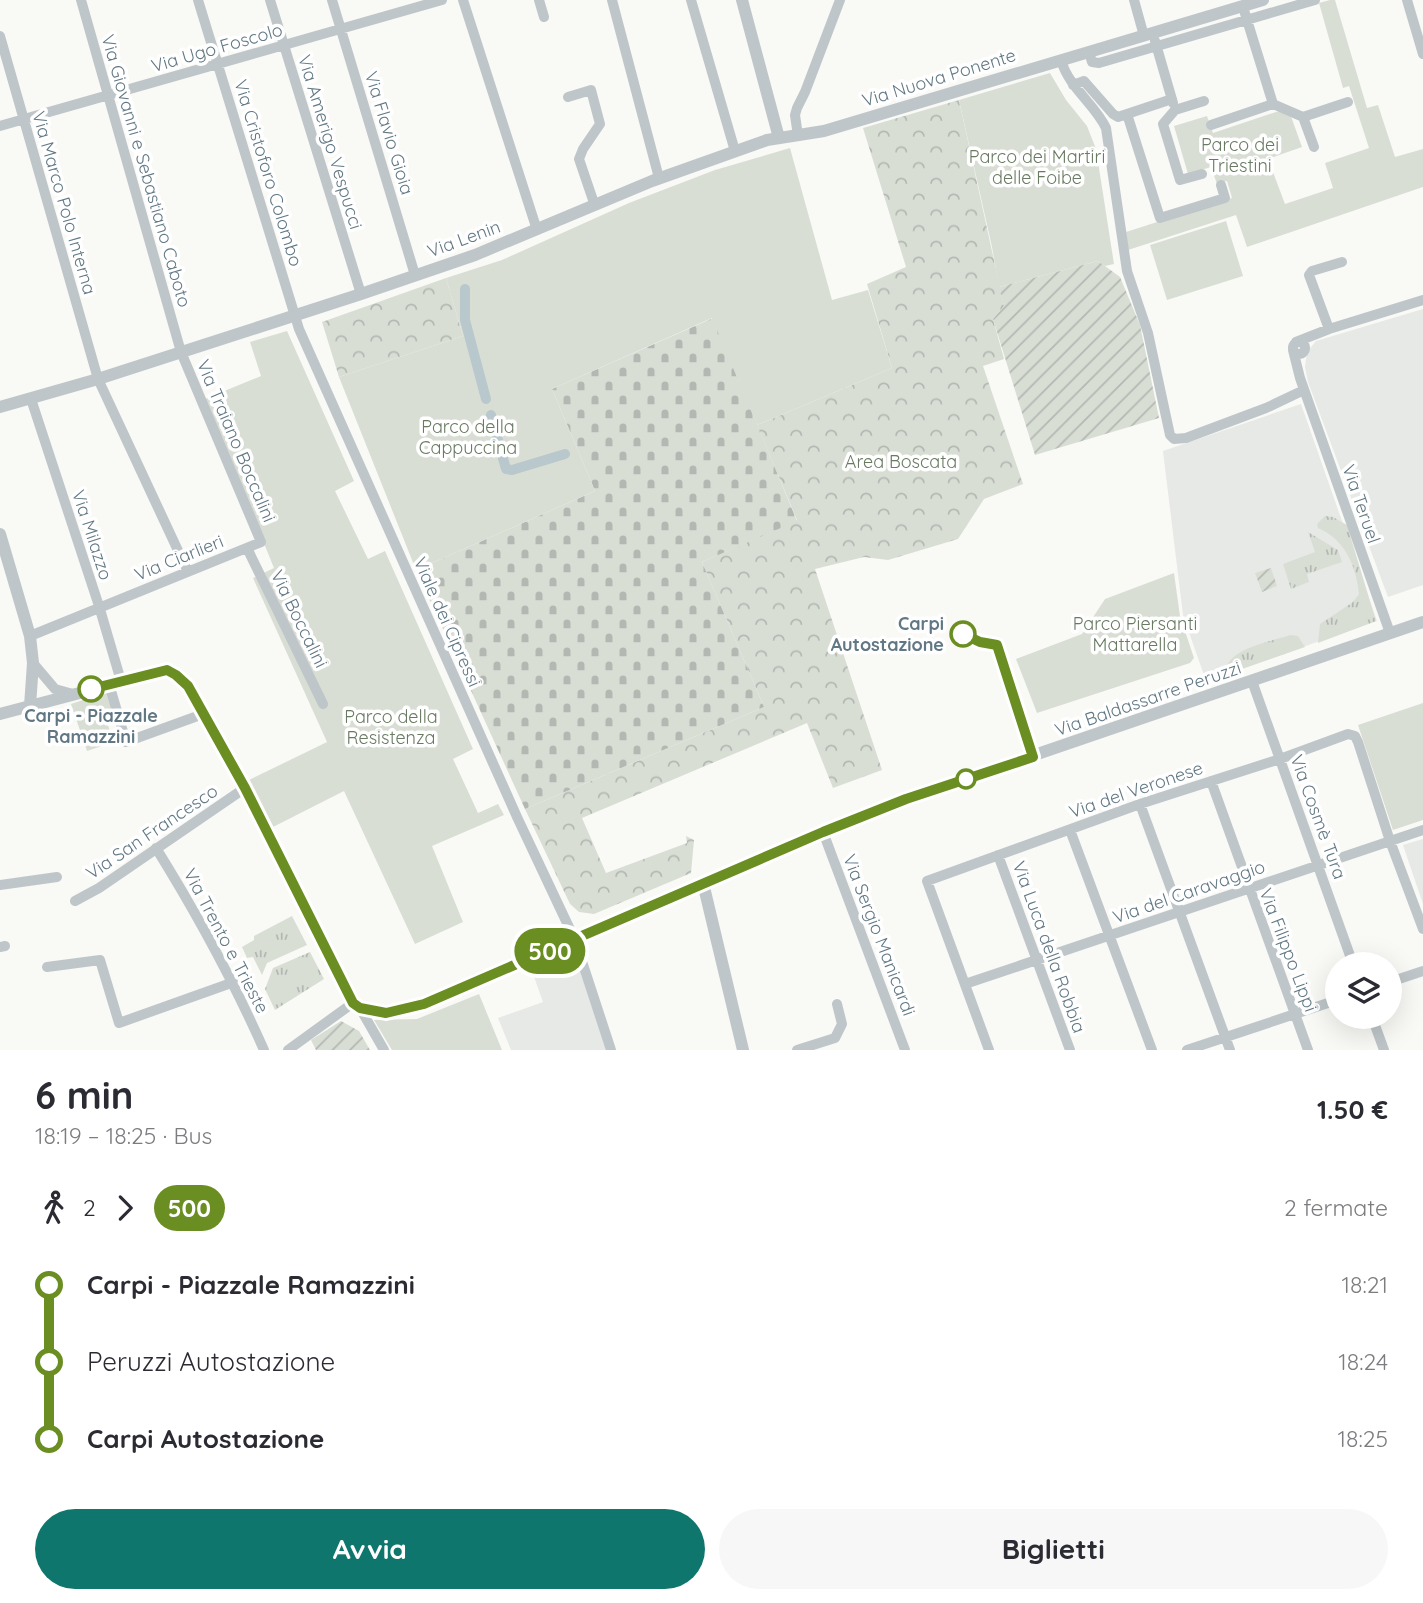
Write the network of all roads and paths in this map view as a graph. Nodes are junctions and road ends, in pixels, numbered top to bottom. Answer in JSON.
{"nodes":[{"id":1,"x":81,"y":0,"type":"edge"},
{"id":2,"x":198,"y":0,"type":"edge"},
{"id":3,"x":270,"y":0,"type":"edge"},
{"id":4,"x":332,"y":0,"type":"edge"},
{"id":5,"x":442,"y":0,"type":"edge"},
{"id":6,"x":463,"y":0,"type":"edge"},
{"id":7,"x":539,"y":0,"type":"edge"},
{"id":8,"x":612,"y":0,"type":"edge"},
{"id":9,"x":691,"y":0,"type":"edge"},
{"id":10,"x":742,"y":0,"type":"edge"},
{"id":11,"x":840,"y":0,"type":"edge"},
{"id":12,"x":1134,"y":0,"type":"edge"},
{"id":13,"x":1263,"y":0,"type":"edge"},
{"id":14,"x":1315,"y":0,"type":"edge"},
{"id":15,"x":1407,"y":0,"type":"edge"},
{"id":16,"x":1242,"y":7,"type":"junction"},
{"id":17,"x":544,"y":16,"type":"dead end"},
{"id":18,"x":1247,"y":20,"type":"junction"},
{"id":19,"x":341,"y":29,"type":"junction"},
{"id":20,"x":1148,"y":35,"type":"junction"},
{"id":21,"x":0,"y":36,"type":"edge"},
{"id":22,"x":284,"y":45,"type":"junction"},
{"id":23,"x":1156,"y":47,"type":"junction"},
{"id":24,"x":1089,"y":52,"type":"junction"},
{"id":25,"x":1423,"y":54,"type":"edge"},
{"id":26,"x":1062,"y":60,"type":"junction"},
{"id":27,"x":219,"y":64,"type":"junction"},
{"id":28,"x":1073,"y":85,"type":"junction"},
{"id":29,"x":107,"y":95,"type":"junction"},
{"id":30,"x":568,"y":97,"type":"dead end"},
{"id":31,"x":1172,"y":99,"type":"junction"},
{"id":32,"x":1203,"y":102,"type":"dead end"},
{"id":33,"x":1348,"y":102,"type":"dead end"},
{"id":34,"x":1273,"y":104,"type":"junction"},
{"id":35,"x":1175,"y":110,"type":"junction"},
{"id":36,"x":1127,"y":114,"type":"junction"},
{"id":37,"x":1303,"y":117,"type":"junction"},
{"id":38,"x":24,"y":119,"type":"junction"},
{"id":39,"x":1211,"y":125,"type":"dead end"},
{"id":40,"x":0,"y":126,"type":"edge"},
{"id":41,"x":798,"y":136,"type":"junction"},
{"id":42,"x":779,"y":138,"type":"junction"},
{"id":43,"x":1314,"y":147,"type":"dead end"},
{"id":44,"x":735,"y":151,"type":"junction"},
{"id":45,"x":1202,"y":174,"type":"dead end"},
{"id":46,"x":659,"y":178,"type":"junction"},
{"id":47,"x":1221,"y":185,"type":"dead end"},
{"id":48,"x":594,"y":204,"type":"junction"},
{"id":49,"x":537,"y":230,"type":"junction"},
{"id":50,"x":1342,"y":262,"type":"dead end"},
{"id":51,"x":415,"y":275,"type":"junction"},
{"id":52,"x":361,"y":294,"type":"junction"},
{"id":53,"x":1423,"y":300,"type":"edge"},
{"id":54,"x":294,"y":314,"type":"junction"},
{"id":55,"x":1329,"y":328,"type":"junction"},
{"id":56,"x":181,"y":352,"type":"junction"},
{"id":57,"x":98,"y":379,"type":"junction"},
{"id":58,"x":1303,"y":388,"type":"junction"},
{"id":59,"x":31,"y":399,"type":"junction"},
{"id":60,"x":0,"y":407,"type":"edge"},
{"id":61,"x":0,"y":534,"type":"edge"},
{"id":62,"x":261,"y":542,"type":"joint"},
{"id":63,"x":247,"y":548,"type":"junction"},
{"id":64,"x":188,"y":572,"type":"junction"},
{"id":65,"x":99,"y":607,"type":"junction"},
{"id":66,"x":1423,"y":622,"type":"edge"},
{"id":67,"x":1390,"y":633,"type":"junction"},
{"id":68,"x":30,"y":636,"type":"junction"},
{"id":69,"x":33,"y":663,"type":"junction"},
{"id":70,"x":1252,"y":681,"type":"junction"},
{"id":71,"x":116,"y":682,"type":"junction"},
{"id":72,"x":73,"y":694,"type":"junction"},
{"id":73,"x":323,"y":704,"type":"dead end"},
{"id":74,"x":30,"y":706,"type":"junction"},
{"id":75,"x":0,"y":713,"type":"edge"},
{"id":76,"x":203,"y":714,"type":"junction"},
{"id":77,"x":1280,"y":759,"type":"junction"},
{"id":78,"x":1211,"y":781,"type":"junction"},
{"id":79,"x":245,"y":788,"type":"junction"},
{"id":80,"x":1140,"y":804,"type":"junction"},
{"id":81,"x":1070,"y":830,"type":"junction"},
{"id":82,"x":1423,"y":830,"type":"edge"},
{"id":83,"x":823,"y":832,"type":"junction"},
{"id":84,"x":1390,"y":841,"type":"junction"},
{"id":85,"x":156,"y":849,"type":"junction"},
{"id":86,"x":998,"y":855,"type":"junction"},
{"id":87,"x":1319,"y":865,"type":"junction"},
{"id":88,"x":57,"y":877,"type":"dead end"},
{"id":89,"x":703,"y":883,"type":"junction"},
{"id":90,"x":0,"y":885,"type":"edge"},
{"id":91,"x":1248,"y":889,"type":"junction"},
{"id":92,"x":75,"y":901,"type":"dead end"},
{"id":93,"x":1180,"y":912,"type":"junction"},
{"id":94,"x":1423,"y":929,"type":"edge"},
{"id":95,"x":1108,"y":936,"type":"junction"},
{"id":96,"x":575,"y":940,"type":"junction"},
{"id":97,"x":1349,"y":952,"type":"edge"},
{"id":98,"x":1037,"y":960,"type":"junction"},
{"id":99,"x":47,"y":967,"type":"dead end"},
{"id":100,"x":1423,"y":971,"type":"edge"},
{"id":101,"x":1402,"y":978,"type":"edge"},
{"id":102,"x":234,"y":982,"type":"junction"},
{"id":103,"x":965,"y":984,"type":"junction"},
{"id":104,"x":837,"y":1004,"type":"dead end"},
{"id":105,"x":1325,"y":1004,"type":"edge"},
{"id":106,"x":356,"y":1005,"type":"junction"},
{"id":107,"x":1295,"y":1014,"type":"junction"},
{"id":108,"x":1376,"y":1029,"type":"edge"},
{"id":109,"x":1226,"y":1037,"type":"junction"},
{"id":110,"x":264,"y":1050,"type":"edge"},
{"id":111,"x":288,"y":1050,"type":"edge"},
{"id":112,"x":384,"y":1050,"type":"edge"},
{"id":113,"x":611,"y":1050,"type":"edge"},
{"id":114,"x":743,"y":1050,"type":"edge"},
{"id":115,"x":797,"y":1050,"type":"edge"},
{"id":116,"x":905,"y":1050,"type":"edge"},
{"id":117,"x":989,"y":1050,"type":"edge"},
{"id":118,"x":1070,"y":1050,"type":"edge"},
{"id":119,"x":1152,"y":1050,"type":"edge"},
{"id":120,"x":1187,"y":1050,"type":"edge"},
{"id":121,"x":1230,"y":1050,"type":"edge"},
{"id":122,"x":1308,"y":1050,"type":"edge"},
{"id":123,"x":1384,"y":1050,"type":"edge"}],
"edges":[{"from":1,"to":29,"type":"street","name":"Via Giovanni e Sebastiano Caboto"},
{"from":2,"to":27,"type":"street","name":"Via Cristoforo Colombo"},
{"from":3,"to":22,"type":"street","name":"Via Amerigo Vespucci"},
{"from":4,"to":19,"type":"street","name":"Via Flavio Gioia"},
{"from":5,"to":19,"type":"street","name":"Via Ugo Foscolo"},
{"from":6,"to":49,"type":"street"},
{"from":7,"to":17,"type":"street"},
{"from":8,"to":46,"type":"street"},
{"from":9,"to":44,"type":"street"},
{"from":10,"to":42,"type":"street"},
{"from":11,"to":41,"type":"street"},
{"from":12,"to":20,"type":"street"},
{"from":13,"to":16,"type":"street","name":"Via Nuova Ponente"},
{"from":14,"to":18,"type":"street","name":"Via Nuova Ponente"},
{"from":15,"to":25,"type":"street"},
{"from":16,"to":18,"type":"street"},
{"from":16,"to":20,"type":"street","name":"Via Nuova Ponente"},
{"from":18,"to":23,"type":"street","name":"Via Nuova Ponente"},
{"from":18,"to":34,"type":"street"},
{"from":19,"to":22,"type":"street","name":"Via Ugo Foscolo"},
{"from":19,"to":51,"type":"street","name":"Via Flavio Gioia"},
{"from":20,"to":23,"type":"street"},
{"from":20,"to":24,"type":"street","name":"Via Nuova Ponente"},
{"from":21,"to":38,"type":"street","name":"Via Marco Polo Interna"},
{"from":22,"to":27,"type":"street","name":"Via Ugo Foscolo"},
{"from":22,"to":52,"type":"street","name":"Via Amerigo Vespucci"},
{"from":23,"to":24,"type":"street","name":"Via Nuova Ponente"},
{"from":23,"to":31,"type":"street"},
{"from":24,"to":26,"type":"street","name":"Via Nuova Ponente"},
{"from":26,"to":28,"type":"street"},
{"from":26,"to":41,"type":"street","name":"Via Nuova Ponente"},
{"from":27,"to":29,"type":"street","name":"Via Ugo Foscolo"},
{"from":27,"to":54,"type":"street","name":"Via Cristoforo Colombo"},
{"from":28,"to":36,"type":"street"},
{"from":28,"to":58,"type":"street"},
{"from":29,"to":38,"type":"street","name":"Via Ugo Foscolo"},
{"from":29,"to":56,"type":"street","name":"Via Giovanni e Sebastiano Caboto"},
{"from":30,"to":48,"type":"street"},
{"from":31,"to":35,"type":"street"},
{"from":31,"to":36,"type":"street"},
{"from":32,"to":35,"type":"street"},
{"from":33,"to":37,"type":"street"},
{"from":34,"to":37,"type":"street"},
{"from":34,"to":39,"type":"street"},
{"from":35,"to":45,"type":"street"},
{"from":36,"to":47,"type":"street"},
{"from":37,"to":43,"type":"street"},
{"from":38,"to":40,"type":"street","name":"Via Ugo Foscolo"},
{"from":38,"to":57,"type":"street","name":"Via Marco Polo Interna"},
{"from":41,"to":42,"type":"street","name":"Via Lenin"},
{"from":42,"to":44,"type":"street","name":"Via Lenin"},
{"from":44,"to":46,"type":"street","name":"Via Lenin"},
{"from":46,"to":48,"type":"street","name":"Via Lenin"},
{"from":48,"to":49,"type":"street","name":"Via Lenin"},
{"from":49,"to":51,"type":"street","name":"Via Lenin"},
{"from":50,"to":55,"type":"street"},
{"from":51,"to":52,"type":"street","name":"Via Lenin"},
{"from":52,"to":54,"type":"street","name":"Via Lenin"},
{"from":53,"to":55,"type":"street"},
{"from":54,"to":56,"type":"street","name":"Via Lenin"},
{"from":54,"to":96,"type":"street","name":"Viale dei Cipressi"},
{"from":55,"to":58,"type":"street","name":"Via Teruel"},
{"from":56,"to":57,"type":"street","name":"Via Lenin"},
{"from":56,"to":62,"type":"street","name":"Via Traiano Boccalini"},
{"from":57,"to":59,"type":"street","name":"Via Lenin"},
{"from":57,"to":64,"type":"street","name":"Via Marco Polo Interna"},
{"from":58,"to":67,"type":"street","name":"Via Teruel"},
{"from":59,"to":60,"type":"street","name":"Via Lenin"},
{"from":59,"to":65,"type":"street","name":"Via Milazzo"},
{"from":61,"to":68,"type":"street"},
{"from":62,"to":63,"type":"street","name":"Via Ciarlieri"},
{"from":63,"to":64,"type":"street","name":"Via Ciarlieri"},
{"from":63,"to":73,"type":"street","name":"Via Boccalini"},
{"from":64,"to":65,"type":"street","name":"Via Ciarlieri"},
{"from":65,"to":68,"type":"street","name":"Via Ciarlieri"},
{"from":65,"to":71,"type":"street","name":"Via Milazzo"},
{"from":66,"to":67,"type":"street","name":"Via Baldassarre Peruzzi"},
{"from":67,"to":70,"type":"street","name":"Via Baldassarre Peruzzi"},
{"from":68,"to":69,"type":"street"},
{"from":69,"to":72,"type":"street"},
{"from":69,"to":74,"type":"street"},
{"from":70,"to":77,"type":"street","name":"Via Cosmè Tura"},
{"from":70,"to":83,"type":"street","name":"Via Baldassarre Peruzzi"},
{"from":71,"to":72,"type":"street"},
{"from":71,"to":76,"type":"street"},
{"from":71,"to":76,"type":"street","name":"Via Milazzo"},
{"from":72,"to":74,"type":"street"},
{"from":74,"to":75,"type":"street"},
{"from":76,"to":79,"type":"street"},
{"from":77,"to":78,"type":"street","name":"Via del Veronese"},
{"from":77,"to":84,"type":"street","name":"Via del Veronese"},
{"from":77,"to":87,"type":"street","name":"Via Cosmè Tura"},
{"from":78,"to":80,"type":"street","name":"Via del Veronese"},
{"from":78,"to":91,"type":"street","name":"Via Filippo Lippi"},
{"from":79,"to":85,"type":"street","name":"Via San Francesco"},
{"from":79,"to":106,"type":"street"},
{"from":80,"to":81,"type":"street","name":"Via del Veronese"},
{"from":80,"to":93,"type":"street"},
{"from":81,"to":86,"type":"street","name":"Via del Veronese"},
{"from":81,"to":95,"type":"street"},
{"from":82,"to":84,"type":"street","name":"Via del Caravaggio"},
{"from":83,"to":89,"type":"street","name":"Via Baldassarre Peruzzi"},
{"from":83,"to":116,"type":"street","name":"Via Sergio Manicardi"},
{"from":84,"to":87,"type":"street","name":"Via del Caravaggio"},
{"from":84,"to":94,"type":"street"},
{"from":85,"to":92,"type":"street","name":"Via San Francesco"},
{"from":85,"to":102,"type":"street","name":"Via Trento e Trieste"},
{"from":86,"to":98,"type":"street","name":"Via Luca della Robbia"},
{"from":86,"to":103,"type":"street","name":"Via del Veronese"},
{"from":87,"to":91,"type":"street","name":"Via del Caravaggio"},
{"from":87,"to":97,"type":"street","name":"Via Cosmè Tura"},
{"from":88,"to":90,"type":"street"},
{"from":89,"to":96,"type":"street","name":"Via Baldassarre Peruzzi"},
{"from":89,"to":114,"type":"street"},
{"from":91,"to":93,"type":"street","name":"Via del Caravaggio"},
{"from":91,"to":107,"type":"street","name":"Via Filippo Lippi"},
{"from":93,"to":95,"type":"street","name":"Via del Caravaggio"},
{"from":93,"to":109,"type":"street"},
{"from":95,"to":98,"type":"street","name":"Via del Caravaggio"},
{"from":95,"to":119,"type":"street"},
{"from":96,"to":106,"type":"street","name":"Via Baldassarre Peruzzi"},
{"from":96,"to":113,"type":"street","name":"Viale dei Cipressi"},
{"from":98,"to":103,"type":"street","name":"Via del Caravaggio"},
{"from":98,"to":118,"type":"street","name":"Via Luca della Robbia"},
{"from":99,"to":102,"type":"street"},
{"from":100,"to":101,"type":"street"},
{"from":102,"to":110,"type":"street","name":"Via Trento e Trieste"},
{"from":103,"to":117,"type":"street"},
{"from":104,"to":115,"type":"street"},
{"from":105,"to":107,"type":"street"},
{"from":106,"to":111,"type":"street"},
{"from":106,"to":112,"type":"street"},
{"from":107,"to":109,"type":"street"},
{"from":107,"to":122,"type":"street","name":"Via Filippo Lippi"},
{"from":108,"to":123,"type":"street"},
{"from":109,"to":120,"type":"street"},
{"from":109,"to":121,"type":"street"}]}
